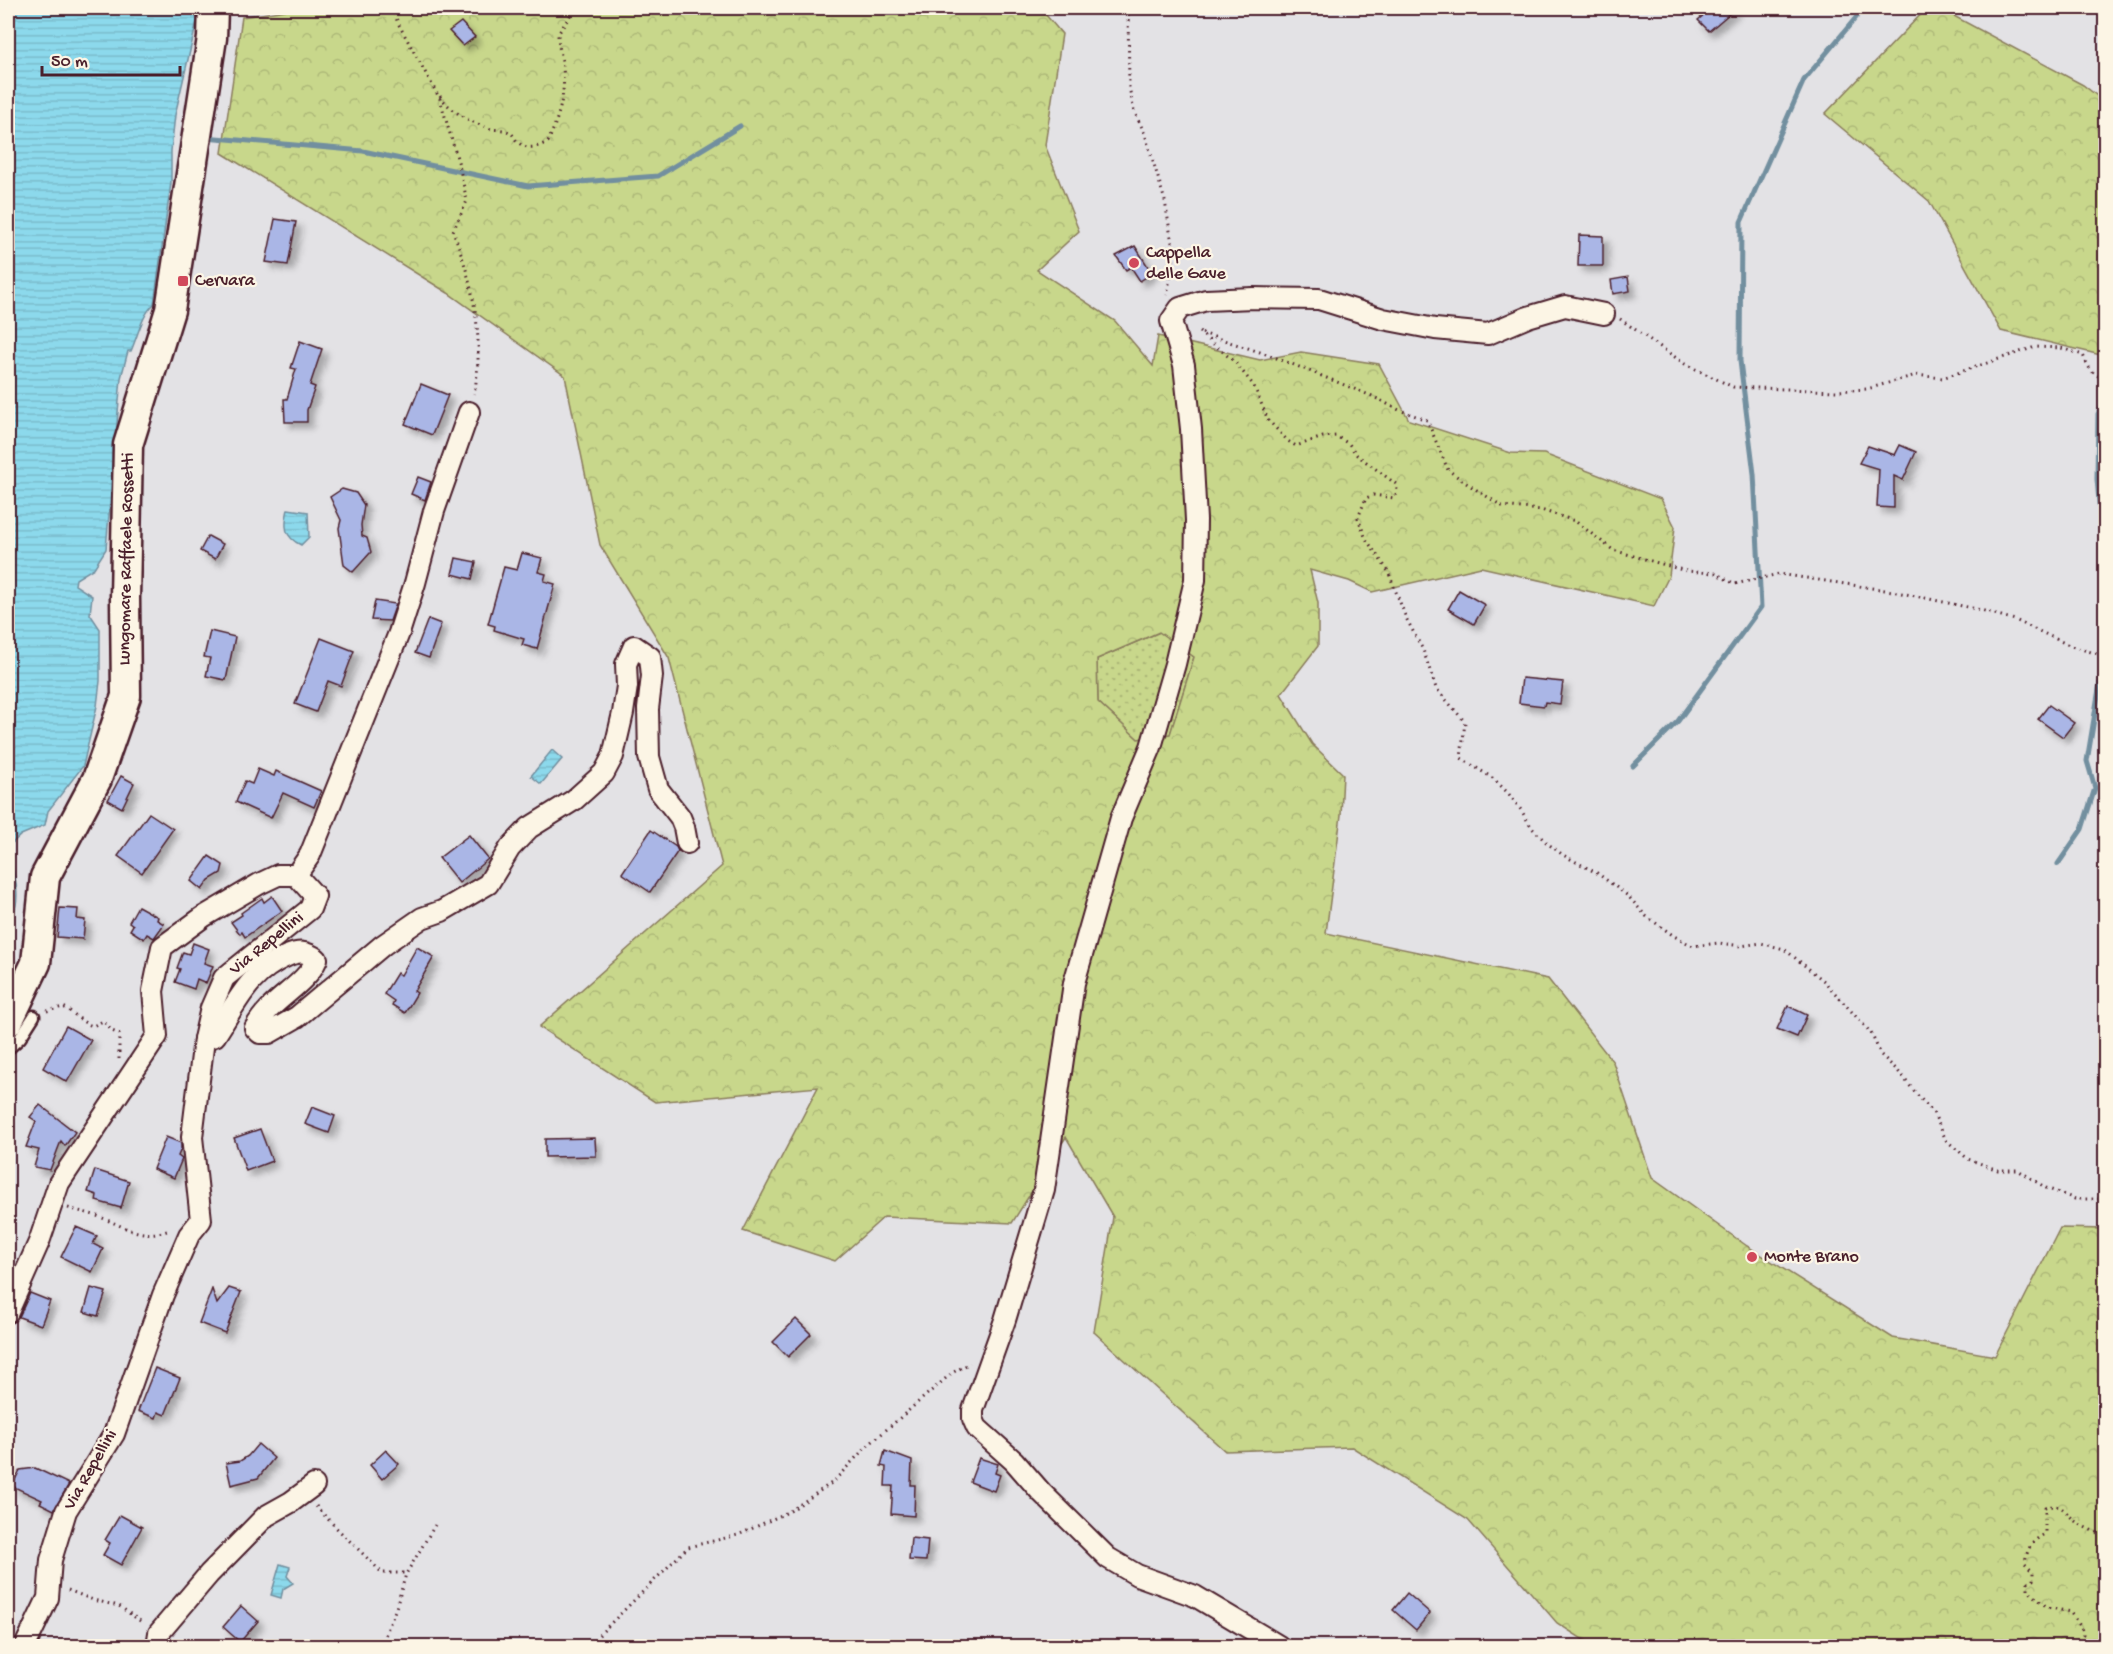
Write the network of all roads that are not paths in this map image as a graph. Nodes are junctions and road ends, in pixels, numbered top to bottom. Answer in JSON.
{"nodes":[{"id":1,"x":213,"y":8,"type":"edge"},
{"id":2,"x":1605,"y":314,"type":"road end"},
{"id":3,"x":469,"y":412,"type":"road end"},
{"id":4,"x":687,"y":843,"type":"dead end"},
{"id":5,"x":296,"y":875,"type":"junction"},
{"id":6,"x":21,"y":1019,"type":"edge"},
{"id":7,"x":204,"y":1039,"type":"junction"},
{"id":8,"x":8,"y":1048,"type":"edge"},
{"id":9,"x":8,"y":1312,"type":"edge"},
{"id":10,"x":309,"y":1489,"type":"road end"},
{"id":11,"x":158,"y":1640,"type":"edge"},
{"id":12,"x":1274,"y":1646,"type":"edge"},
{"id":13,"x":25,"y":1647,"type":"edge"}],
"edges":[{"from":1,"to":6,"type":"main road","name":"Lungomare Raffaele Rossetti"},
{"from":2,"to":12,"type":"street"},
{"from":3,"to":5,"type":"street"},
{"from":4,"to":7,"type":"street"},
{"from":5,"to":7,"type":"street","name":"Via Repellini"},
{"from":5,"to":9,"type":"street"},
{"from":6,"to":8,"type":"lane"},
{"from":7,"to":13,"type":"street","name":"Via Repellini"},
{"from":10,"to":11,"type":"street"}]}
